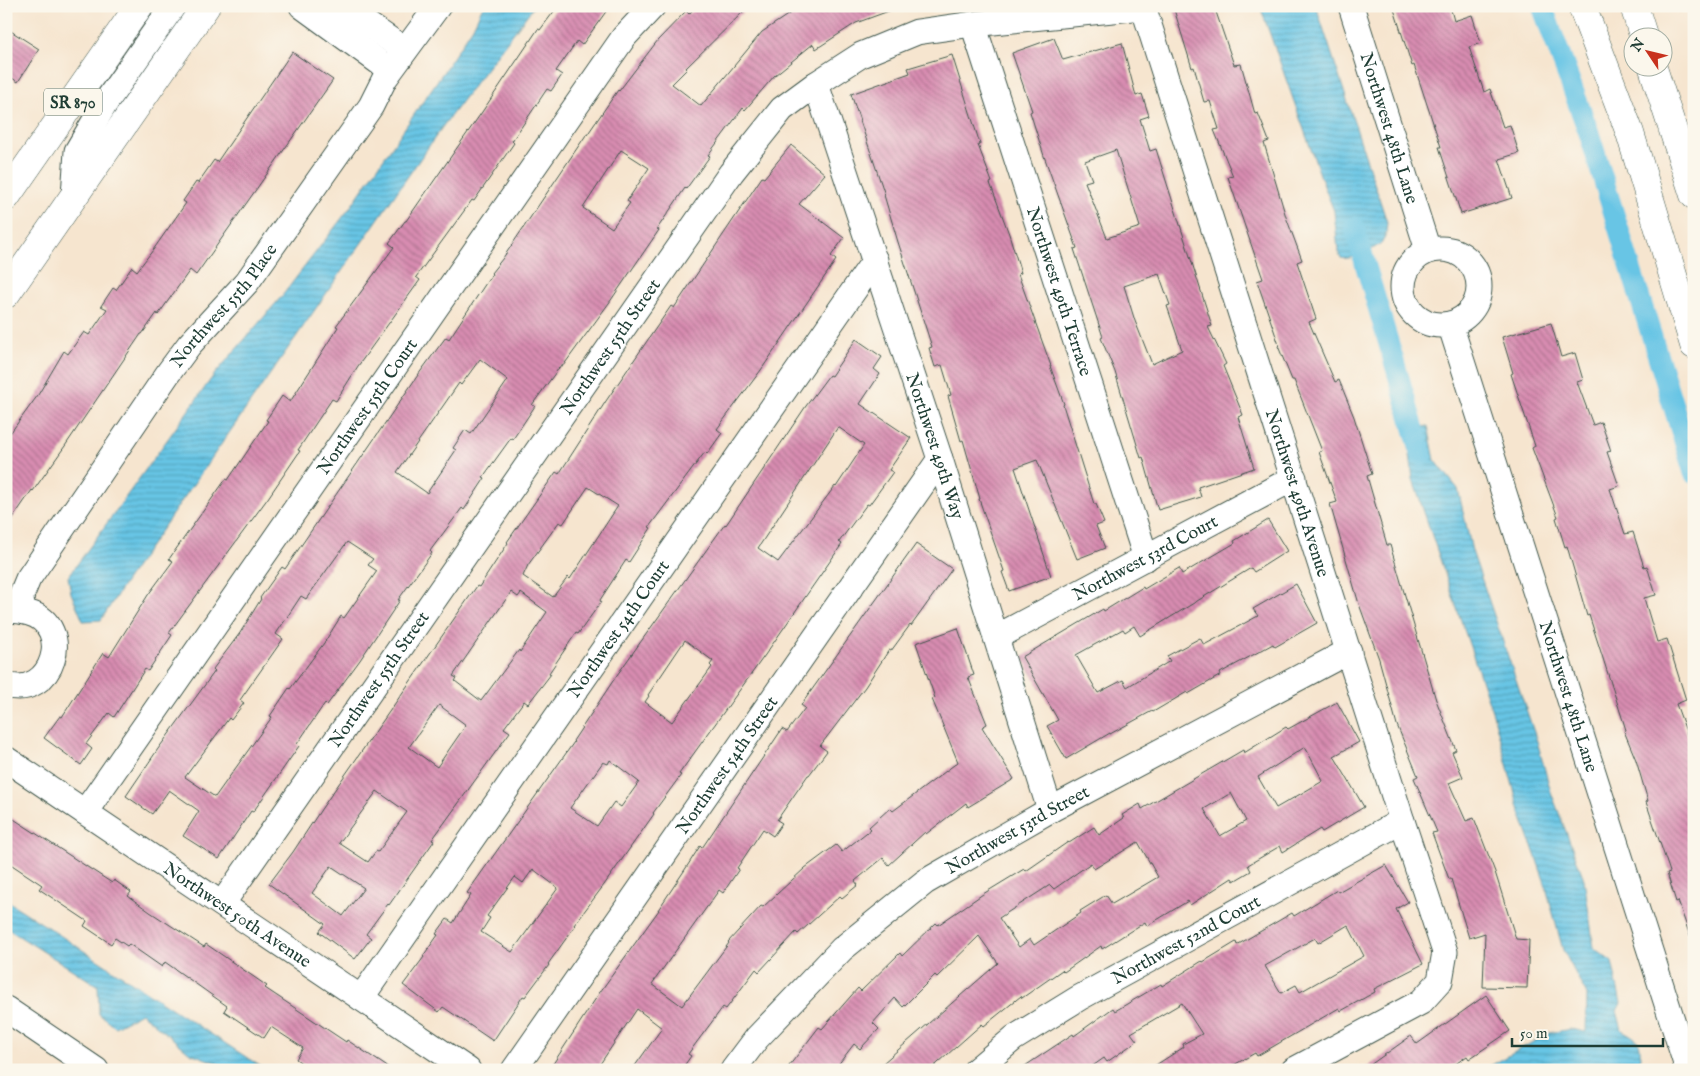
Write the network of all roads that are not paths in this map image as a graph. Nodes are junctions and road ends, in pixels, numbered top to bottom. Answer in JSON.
{"nodes":[{"id":1,"x":139,"y":6,"type":"edge"},
{"id":2,"x":173,"y":6,"type":"edge"},
{"id":3,"x":206,"y":6,"type":"edge"},
{"id":4,"x":302,"y":6,"type":"edge"},
{"id":5,"x":341,"y":6,"type":"edge"},
{"id":6,"x":438,"y":6,"type":"edge"},
{"id":7,"x":653,"y":6,"type":"edge"},
{"id":8,"x":1143,"y":6,"type":"edge"},
{"id":9,"x":1350,"y":6,"type":"edge"},
{"id":10,"x":1582,"y":6,"type":"edge"},
{"id":11,"x":1634,"y":6,"type":"edge"},
{"id":12,"x":973,"y":24,"type":"junction"},
{"id":13,"x":1641,"y":28,"type":"edge"},
{"id":14,"x":404,"y":50,"type":"junction"},
{"id":15,"x":390,"y":70,"type":"junction"},
{"id":16,"x":1656,"y":78,"type":"edge"},
{"id":17,"x":816,"y":84,"type":"junction"},
{"id":18,"x":1694,"y":195,"type":"edge"},
{"id":19,"x":74,"y":196,"type":"junction"},
{"id":20,"x":6,"y":197,"type":"edge"},
{"id":21,"x":1428,"y":250,"type":"junction"},
{"id":22,"x":876,"y":260,"type":"junction"},
{"id":23,"x":6,"y":294,"type":"edge"},
{"id":24,"x":1450,"y":324,"type":"junction"},
{"id":25,"x":1694,"y":345,"type":"edge"},
{"id":26,"x":940,"y":460,"type":"junction"},
{"id":27,"x":1294,"y":478,"type":"junction"},
{"id":28,"x":1146,"y":558,"type":"junction"},
{"id":29,"x":14,"y":611,"type":"edge"},
{"id":30,"x":997,"y":637,"type":"junction"},
{"id":31,"x":1349,"y":650,"type":"junction"},
{"id":32,"x":6,"y":685,"type":"edge"},
{"id":33,"x":6,"y":759,"type":"edge"},
{"id":34,"x":1050,"y":810,"type":"junction"},
{"id":35,"x":84,"y":812,"type":"junction"},
{"id":36,"x":1402,"y":821,"type":"junction"},
{"id":37,"x":222,"y":904,"type":"junction"},
{"id":38,"x":361,"y":998,"type":"junction"},
{"id":39,"x":6,"y":1009,"type":"edge"},
{"id":40,"x":96,"y":1070,"type":"edge"},
{"id":41,"x":468,"y":1070,"type":"edge"},
{"id":42,"x":514,"y":1070,"type":"edge"},
{"id":43,"x":734,"y":1070,"type":"edge"},
{"id":44,"x":976,"y":1070,"type":"edge"},
{"id":45,"x":1294,"y":1070,"type":"edge"},
{"id":46,"x":1688,"y":1070,"type":"edge"}],
"edges":[{"from":1,"to":20,"type":"highway","number":"SR 870"},
{"from":2,"to":19,"type":"street"},
{"from":3,"to":19,"type":"highway","number":"SR 870"},
{"from":4,"to":15,"type":"street"},
{"from":5,"to":14,"type":"street"},
{"from":6,"to":14,"type":"street","name":"Northwest 55th Place"},
{"from":7,"to":35,"type":"street","name":"Northwest 55th Court"},
{"from":8,"to":12,"type":"street","name":"Northwest 55th Street"},
{"from":8,"to":27,"type":"street","name":"Northwest 49th Avenue"},
{"from":9,"to":21,"type":"street","name":"Northwest 48th Lane"},
{"from":10,"to":25,"type":"highway"},
{"from":11,"to":13,"type":"highway"},
{"from":12,"to":17,"type":"street","name":"Northwest 55th Street"},
{"from":12,"to":28,"type":"street","name":"Northwest 49th Terrace"},
{"from":14,"to":15,"type":"street","name":"Northwest 55th Place"},
{"from":15,"to":29,"type":"street","name":"Northwest 55th Place"},
{"from":16,"to":18,"type":"highway"},
{"from":17,"to":22,"type":"street","name":"Northwest 49th Way"},
{"from":17,"to":37,"type":"street","name":"Northwest 55th Street"},
{"from":19,"to":23,"type":"highway","number":"SR 870"},
{"from":21,"to":24,"type":"street"},
{"from":21,"to":24,"type":"street"},
{"from":22,"to":26,"type":"street","name":"Northwest 49th Way"},
{"from":22,"to":38,"type":"street","name":"Northwest 54th Court"},
{"from":24,"to":46,"type":"street","name":"Northwest 48th Lane"},
{"from":26,"to":30,"type":"street","name":"Northwest 49th Way"},
{"from":26,"to":42,"type":"street","name":"Northwest 54th Street"},
{"from":27,"to":28,"type":"street","name":"Northwest 53rd Court"},
{"from":27,"to":31,"type":"street","name":"Northwest 49th Avenue"},
{"from":28,"to":30,"type":"street","name":"Northwest 53rd Court"},
{"from":29,"to":32,"type":"street","name":"Northwest 55th Place"},
{"from":30,"to":34,"type":"street","name":"Northwest 49th Way"},
{"from":31,"to":34,"type":"street","name":"Northwest 53rd Street"},
{"from":31,"to":36,"type":"street","name":"Northwest 49th Avenue"},
{"from":33,"to":35,"type":"street","name":"Northwest 50th Avenue"},
{"from":34,"to":43,"type":"street","name":"Northwest 53rd Street"},
{"from":35,"to":37,"type":"street","name":"Northwest 50th Avenue"},
{"from":36,"to":44,"type":"street","name":"Northwest 52nd Court"},
{"from":36,"to":45,"type":"street","name":"Northwest 49th Avenue"},
{"from":37,"to":38,"type":"street","name":"Northwest 50th Avenue"},
{"from":38,"to":41,"type":"street","name":"Northwest 50th Avenue"},
{"from":39,"to":40,"type":"street"}]}
